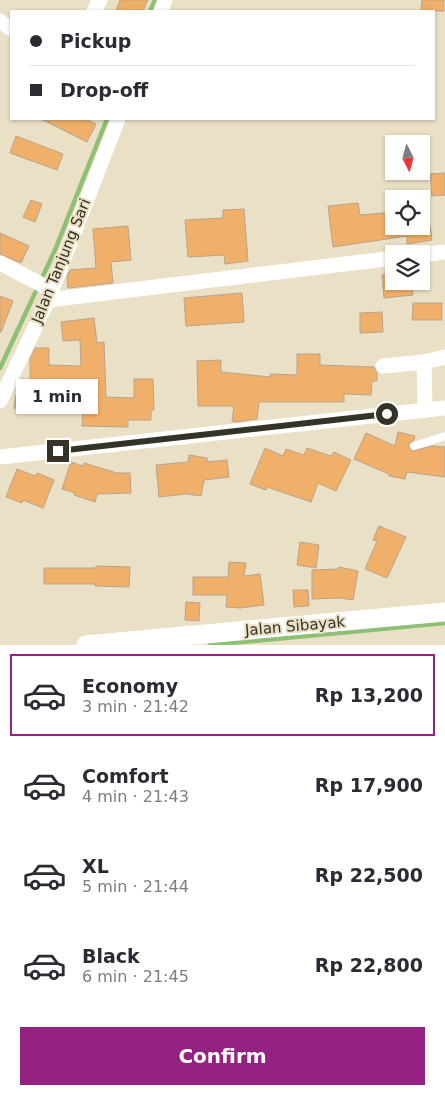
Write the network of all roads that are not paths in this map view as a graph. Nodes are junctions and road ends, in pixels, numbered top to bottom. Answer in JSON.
{"nodes":[{"id":1,"x":118,"y":120,"type":"edge"},
{"id":2,"x":445,"y":252,"type":"edge"},
{"id":3,"x":430,"y":254,"type":"edge"},
{"id":4,"x":385,"y":259,"type":"edge"},
{"id":5,"x":0,"y":263,"type":"edge"},
{"id":6,"x":46,"y":290,"type":"junction"},
{"id":7,"x":445,"y":357,"type":"edge"},
{"id":8,"x":424,"y":362,"type":"junction"},
{"id":9,"x":383,"y":366,"type":"dead end"},
{"id":10,"x":0,"y":401,"type":"edge"},
{"id":11,"x":445,"y":408,"type":"edge"},
{"id":12,"x":426,"y":410,"type":"junction"},
{"id":13,"x":445,"y":436,"type":"edge"},
{"id":14,"x":414,"y":446,"type":"dead end"},
{"id":15,"x":0,"y":457,"type":"edge"},
{"id":16,"x":445,"y":612,"type":"edge"},
{"id":17,"x":86,"y":645,"type":"edge"}],
"edges":[{"from":1,"to":6,"type":"street","name":"Jalan Tanjung Sari"},
{"from":2,"to":3,"type":"street"},
{"from":4,"to":6,"type":"street"},
{"from":5,"to":6,"type":"street"},
{"from":6,"to":10,"type":"street","name":"Jalan Tanjung Sari"},
{"from":7,"to":8,"type":"street"},
{"from":8,"to":9,"type":"street"},
{"from":8,"to":12,"type":"street"},
{"from":11,"to":12,"type":"street"},
{"from":12,"to":15,"type":"street"},
{"from":13,"to":14,"type":"lane"},
{"from":16,"to":17,"type":"street","name":"Jalan Sibayak"}]}
